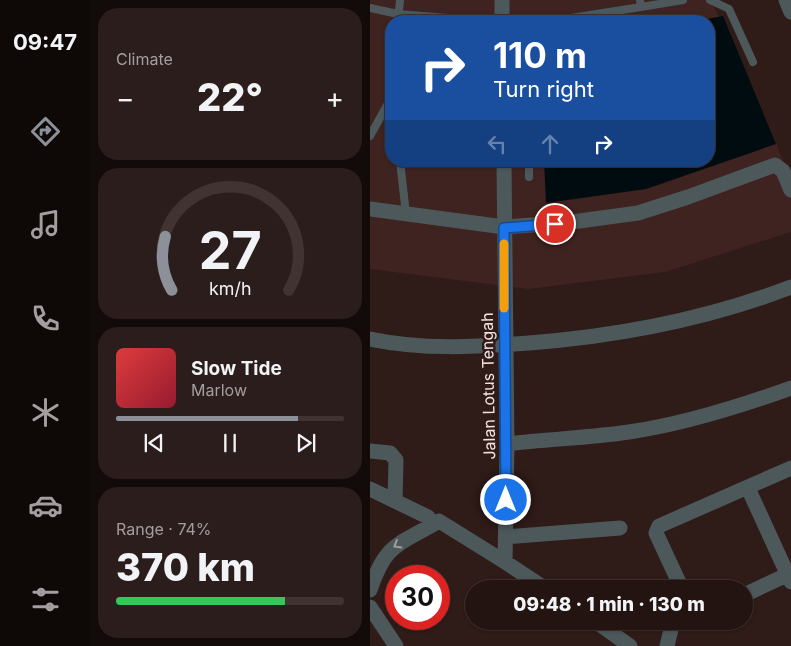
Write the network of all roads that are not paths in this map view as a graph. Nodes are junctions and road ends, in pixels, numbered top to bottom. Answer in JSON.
{"nodes":[{"id":1,"x":400,"y":0,"type":"edge"},
{"id":2,"x":502,"y":0,"type":"edge"},
{"id":3,"x":683,"y":0,"type":"edge"},
{"id":4,"x":710,"y":0,"type":"edge"},
{"id":5,"x":786,"y":0,"type":"edge"},
{"id":6,"x":641,"y":4,"type":"edge"},
{"id":7,"x":370,"y":8,"type":"edge"},
{"id":8,"x":791,"y":12,"type":"edge"},
{"id":9,"x":390,"y":15,"type":"edge"},
{"id":10,"x":398,"y":15,"type":"edge"},
{"id":11,"x":502,"y":15,"type":"edge"},
{"id":12,"x":583,"y":15,"type":"edge"},
{"id":13,"x":752,"y":62,"type":"dead end"},
{"id":14,"x":385,"y":109,"type":"edge"},
{"id":15,"x":370,"y":136,"type":"edge"},
{"id":16,"x":401,"y":167,"type":"edge"},
{"id":17,"x":504,"y":167,"type":"edge"},
{"id":18,"x":529,"y":167,"type":"edge"},
{"id":19,"x":529,"y":177,"type":"dead end"},
{"id":20,"x":791,"y":190,"type":"edge"},
{"id":21,"x":370,"y":209,"type":"edge"},
{"id":22,"x":406,"y":214,"type":"junction"},
{"id":23,"x":504,"y":228,"type":"junction"},
{"id":24,"x":791,"y":287,"type":"edge"},
{"id":25,"x":370,"y":339,"type":"edge"},
{"id":26,"x":504,"y":345,"type":"junction"},
{"id":27,"x":791,"y":388,"type":"edge"},
{"id":28,"x":507,"y":444,"type":"junction"},
{"id":29,"x":370,"y":451,"type":"edge"},
{"id":30,"x":791,"y":468,"type":"edge"},
{"id":31,"x":748,"y":488,"type":"junction"},
{"id":32,"x":370,"y":489,"type":"edge"},
{"id":33,"x":396,"y":501,"type":"junction"},
{"id":34,"x":434,"y":519,"type":"junction"},
{"id":35,"x":620,"y":528,"type":"dead end"},
{"id":36,"x":506,"y":537,"type":"junction"},
{"id":37,"x":505,"y":562,"type":"junction"},
{"id":38,"x":790,"y":577,"type":"edge"},
{"id":39,"x":532,"y":580,"type":"edge"},
{"id":40,"x":678,"y":580,"type":"edge"},
{"id":41,"x":370,"y":590,"type":"edge"},
{"id":42,"x":753,"y":591,"type":"edge"},
{"id":43,"x":370,"y":607,"type":"edge"},
{"id":44,"x":608,"y":630,"type":"edge"},
{"id":45,"x":671,"y":630,"type":"edge"},
{"id":46,"x":396,"y":646,"type":"edge"},
{"id":47,"x":630,"y":646,"type":"edge"},
{"id":48,"x":667,"y":646,"type":"edge"}],
"edges":[{"from":1,"to":10,"type":"lane"},
{"from":2,"to":11,"type":"street"},
{"from":3,"to":6,"type":"lane"},
{"from":4,"to":13,"type":"lane"},
{"from":5,"to":8,"type":"street"},
{"from":6,"to":12,"type":"lane"},
{"from":7,"to":9,"type":"lane"},
{"from":14,"to":15,"type":"lane"},
{"from":16,"to":22,"type":"lane"},
{"from":17,"to":23,"type":"street","name":"Jalan Lotus Tengah"},
{"from":18,"to":19,"type":"lane"},
{"from":20,"to":23,"type":"street"},
{"from":21,"to":22,"type":"street"},
{"from":22,"to":23,"type":"street"},
{"from":23,"to":26,"type":"street","name":"Jalan Lotus Tengah"},
{"from":24,"to":26,"type":"street"},
{"from":25,"to":26,"type":"street"},
{"from":26,"to":28,"type":"street","name":"Jalan Lotus Tengah"},
{"from":27,"to":28,"type":"street"},
{"from":28,"to":36,"type":"street","name":"Jalan Lotus Tengah"},
{"from":29,"to":33,"type":"street"},
{"from":30,"to":31,"type":"street"},
{"from":31,"to":38,"type":"street"},
{"from":31,"to":40,"type":"street"},
{"from":32,"to":33,"type":"street"},
{"from":33,"to":34,"type":"street"},
{"from":34,"to":37,"type":"street"},
{"from":34,"to":41,"type":"street","one_way":true},
{"from":35,"to":36,"type":"street"},
{"from":36,"to":37,"type":"street","name":"Jalan Lotus Tengah"},
{"from":37,"to":39,"type":"street"},
{"from":38,"to":42,"type":"street"},
{"from":43,"to":46,"type":"street"},
{"from":44,"to":47,"type":"street"},
{"from":45,"to":48,"type":"street"}]}
